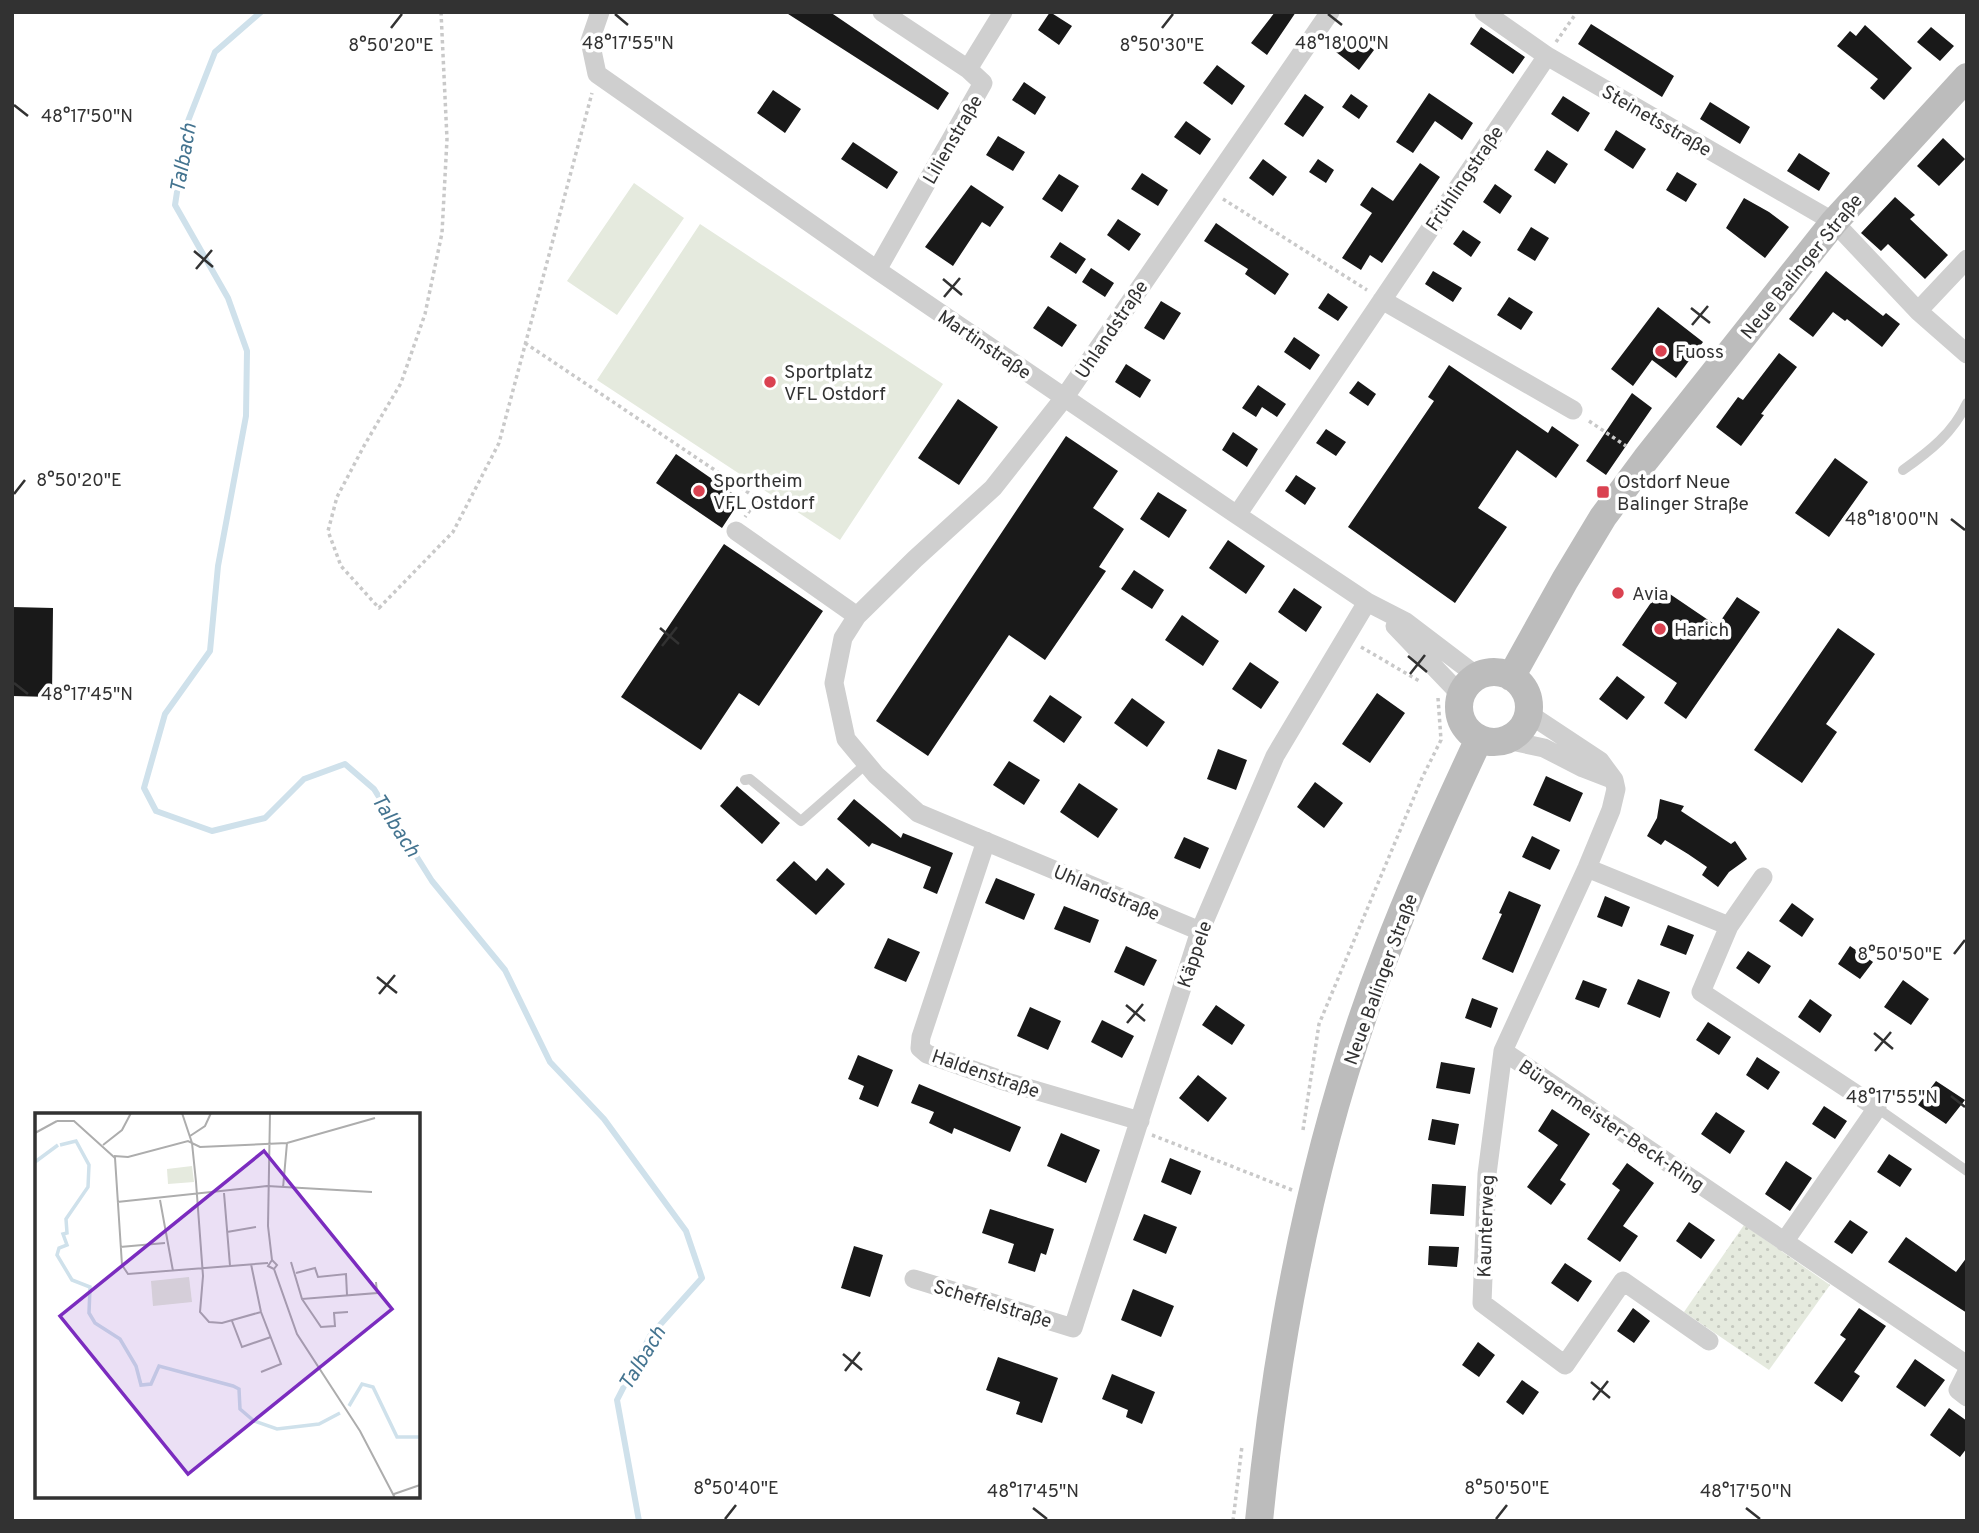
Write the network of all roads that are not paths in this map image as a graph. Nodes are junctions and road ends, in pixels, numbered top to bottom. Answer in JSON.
{"nodes":[{"id":1,"x":600,"y":12,"type":"edge"},
{"id":2,"x":882,"y":12,"type":"edge"},
{"id":3,"x":1003,"y":12,"type":"edge"},
{"id":4,"x":1329,"y":12,"type":"edge"},
{"id":5,"x":1484,"y":12,"type":"edge"},
{"id":6,"x":1547,"y":56,"type":"junction"},
{"id":7,"x":968,"y":69,"type":"junction"},
{"id":8,"x":1967,"y":77,"type":"edge"},
{"id":9,"x":1834,"y":222,"type":"junction"},
{"id":10,"x":1967,"y":259,"type":"edge"},
{"id":11,"x":877,"y":270,"type":"junction"},
{"id":12,"x":1382,"y":299,"type":"junction"},
{"id":13,"x":1917,"y":311,"type":"junction"},
{"id":14,"x":1967,"y":354,"type":"edge"},
{"id":15,"x":1064,"y":398,"type":"junction"},
{"id":16,"x":1967,"y":403,"type":"edge"},
{"id":17,"x":1573,"y":410,"type":"road end"},
{"id":18,"x":1903,"y":470,"type":"dead end"},
{"id":19,"x":1237,"y":515,"type":"junction"},
{"id":20,"x":736,"y":531,"type":"road end"},
{"id":21,"x":1372,"y":605,"type":"junction"},
{"id":22,"x":857,"y":616,"type":"junction"},
{"id":23,"x":1511,"y":677,"type":"junction"},
{"id":24,"x":1459,"y":688,"type":"junction"},
{"id":25,"x":1529,"y":714,"type":"junction"},
{"id":26,"x":1479,"y":738,"type":"junction"},
{"id":27,"x":1507,"y":740,"type":"junction"},
{"id":28,"x":866,"y":764,"type":"junction"},
{"id":29,"x":745,"y":780,"type":"dead end"},
{"id":30,"x":1614,"y":780,"type":"junction"},
{"id":31,"x":986,"y":841,"type":"junction"},
{"id":32,"x":1587,"y":868,"type":"junction"},
{"id":33,"x":1763,"y":877,"type":"dead end"},
{"id":34,"x":1728,"y":926,"type":"junction"},
{"id":35,"x":1200,"y":931,"type":"junction"},
{"id":36,"x":1503,"y":1051,"type":"junction"},
{"id":37,"x":1877,"y":1108,"type":"junction"},
{"id":38,"x":1139,"y":1125,"type":"junction"},
{"id":39,"x":1967,"y":1171,"type":"edge"},
{"id":40,"x":1784,"y":1242,"type":"junction"},
{"id":41,"x":914,"y":1279,"type":"dead end"},
{"id":42,"x":1073,"y":1328,"type":"joint"},
{"id":43,"x":1709,"y":1341,"type":"dead end"},
{"id":44,"x":1967,"y":1365,"type":"edge"},
{"id":45,"x":1967,"y":1372,"type":"edge"},
{"id":46,"x":1967,"y":1397,"type":"edge"},
{"id":47,"x":1259,"y":1521,"type":"edge"}],
"edges":[{"from":1,"to":11,"type":"street","name":"Martinstraße"},
{"from":2,"to":7,"type":"street"},
{"from":3,"to":7,"type":"street","name":"Lilienstraße"},
{"from":4,"to":15,"type":"street","name":"Uhlandstraße"},
{"from":5,"to":6,"type":"street","name":"Steinetsstraße"},
{"from":6,"to":9,"type":"street","name":"Steinetsstraße"},
{"from":6,"to":12,"type":"street","name":"Frühlingstraße"},
{"from":7,"to":11,"type":"street","name":"Lilienstraße"},
{"from":8,"to":9,"type":"main road","name":"Neue Balinger Straße"},
{"from":9,"to":13,"type":"street","name":"Steinetsstraße"},
{"from":9,"to":23,"type":"main road","name":"Neue Balinger Straße"},
{"from":10,"to":13,"type":"street"},
{"from":11,"to":15,"type":"street","name":"Martinstraße"},
{"from":12,"to":17,"type":"street"},
{"from":12,"to":19,"type":"street","name":"Frühlingstraße"},
{"from":13,"to":14,"type":"street","name":"Steinetsstraße"},
{"from":15,"to":19,"type":"street","name":"Martinstraße"},
{"from":15,"to":22,"type":"street","name":"Uhlandstraße"},
{"from":16,"to":18,"type":"lane"},
{"from":19,"to":21,"type":"street","name":"Martinstraße"},
{"from":20,"to":22,"type":"street"},
{"from":21,"to":24,"type":"street","name":"Martinstraße"},
{"from":21,"to":35,"type":"street","name":"Käppele"},
{"from":22,"to":28,"type":"street","name":"Uhlandstraße"},
{"from":23,"to":24,"type":"main road"},
{"from":23,"to":25,"type":"main road"},
{"from":24,"to":26,"type":"main road"},
{"from":25,"to":27,"type":"main road"},
{"from":25,"to":30,"type":"street"},
{"from":26,"to":27,"type":"main road"},
{"from":26,"to":47,"type":"main road","name":"Neue Balinger Straße"},
{"from":27,"to":30,"type":"street"},
{"from":28,"to":29,"type":"lane"},
{"from":28,"to":31,"type":"street","name":"Uhlandstraße"},
{"from":30,"to":32,"type":"street","name":"Bürgermeister-Beck-Ring"},
{"from":31,"to":35,"type":"street","name":"Uhlandstraße"},
{"from":31,"to":38,"type":"street","name":"Haldenstraße"},
{"from":32,"to":34,"type":"street"},
{"from":32,"to":36,"type":"street","name":"Bürgermeister-Beck-Ring"},
{"from":33,"to":34,"type":"street"},
{"from":34,"to":37,"type":"street"},
{"from":35,"to":38,"type":"street","name":"Käppele"},
{"from":36,"to":40,"type":"street","name":"Bürgermeister-Beck-Ring"},
{"from":36,"to":43,"type":"street","name":"Kaunterweg"},
{"from":37,"to":39,"type":"lane"},
{"from":37,"to":40,"type":"street"},
{"from":38,"to":42,"type":"street","name":"Käppele"},
{"from":40,"to":44,"type":"street","name":"Bürgermeister-Beck-Ring"},
{"from":41,"to":42,"type":"street","name":"Scheffelstraße"},
{"from":45,"to":46,"type":"street"}]}
